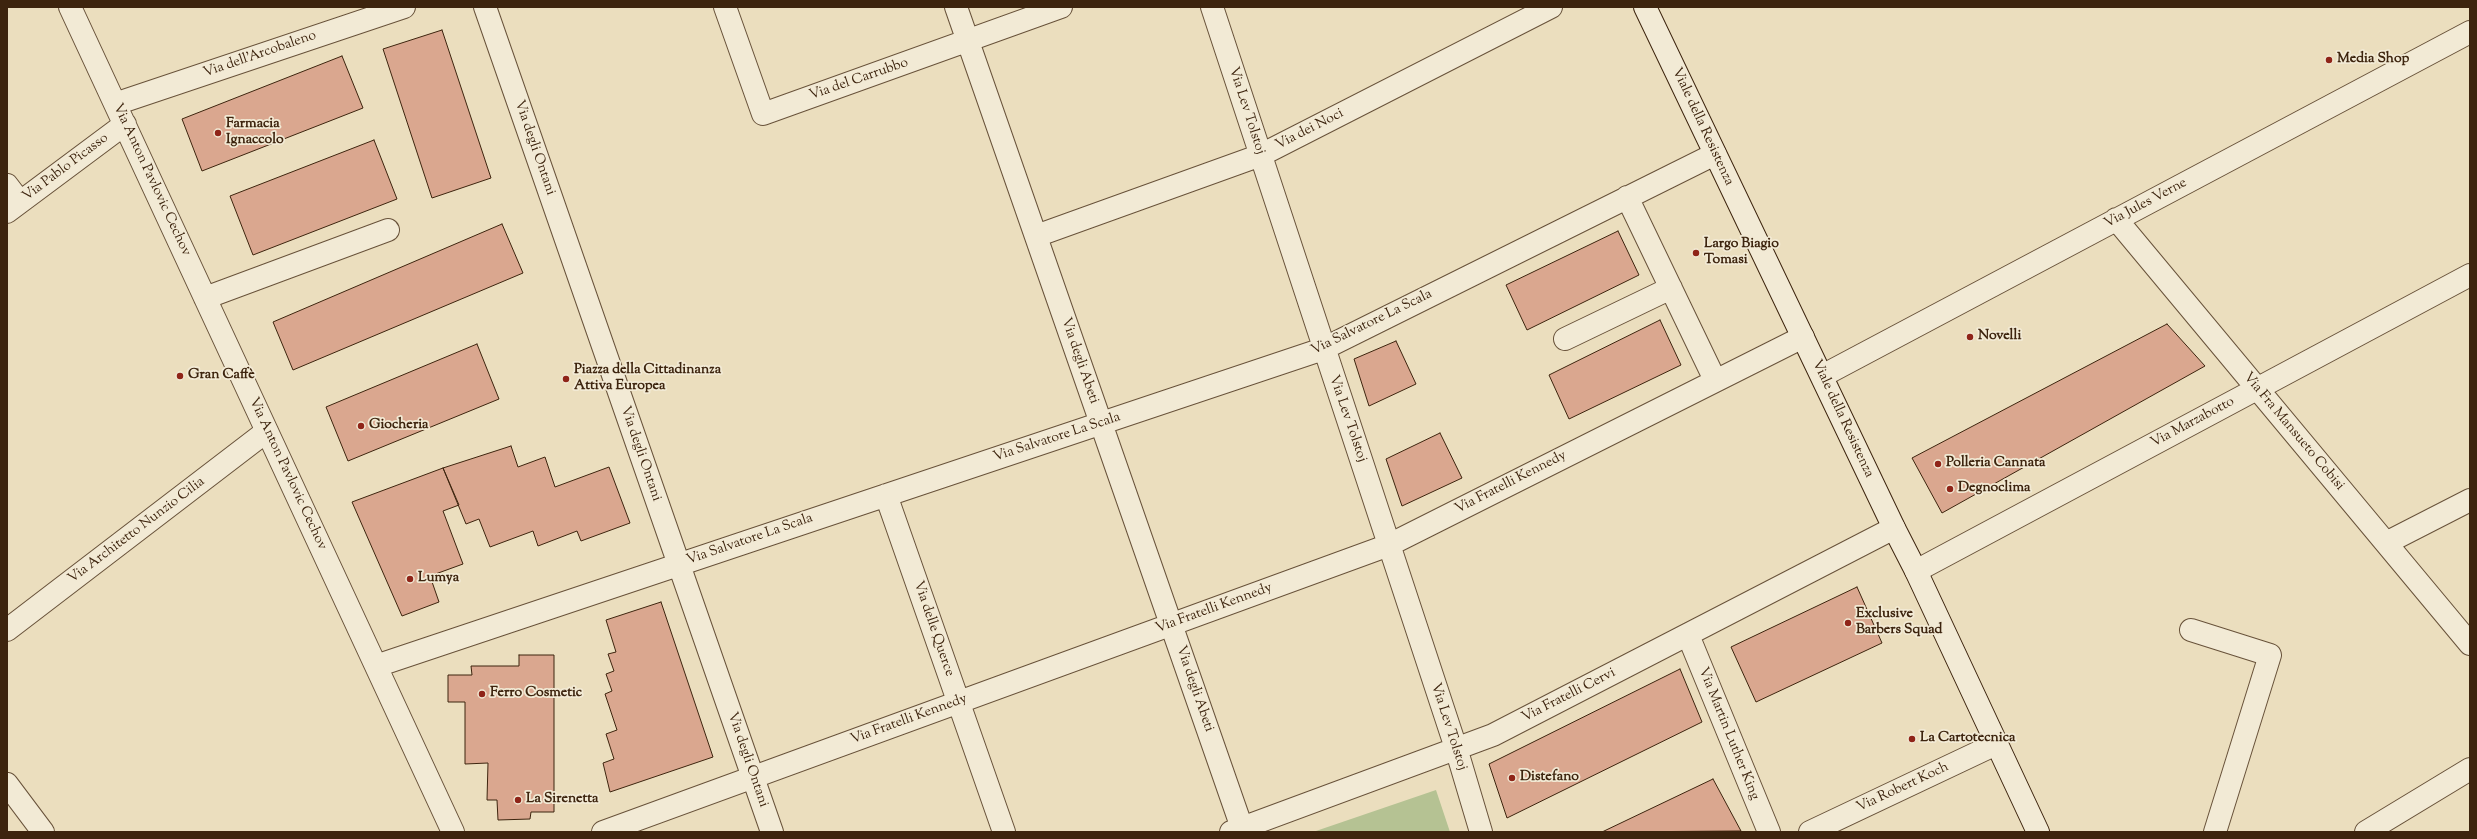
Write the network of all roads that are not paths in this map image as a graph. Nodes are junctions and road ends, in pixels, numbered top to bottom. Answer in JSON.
{"nodes":[{"id":1,"x":70,"y":7,"type":"edge"},
{"id":2,"x":404,"y":7,"type":"edge"},
{"id":3,"x":486,"y":7,"type":"edge"},
{"id":4,"x":725,"y":7,"type":"edge"},
{"id":5,"x":956,"y":7,"type":"edge"},
{"id":6,"x":1061,"y":7,"type":"edge"},
{"id":7,"x":1212,"y":7,"type":"edge"},
{"id":8,"x":1551,"y":7,"type":"edge"},
{"id":9,"x":1646,"y":7,"type":"edge"},
{"id":10,"x":2470,"y":32,"type":"edge"},
{"id":11,"x":968,"y":42,"type":"junction"},
{"id":12,"x":115,"y":104,"type":"junction"},
{"id":13,"x":125,"y":124,"type":"junction"},
{"id":14,"x":1715,"y":154,"type":"junction"},
{"id":15,"x":1261,"y":155,"type":"junction"},
{"id":16,"x":7,"y":185,"type":"edge"},
{"id":17,"x":1627,"y":197,"type":"junction"},
{"id":18,"x":14,"y":207,"type":"edge"},
{"id":19,"x":2116,"y":219,"type":"junction"},
{"id":20,"x":388,"y":230,"type":"dead end"},
{"id":21,"x":1036,"y":236,"type":"junction"},
{"id":22,"x":2470,"y":275,"type":"edge"},
{"id":23,"x":1671,"y":288,"type":"junction"},
{"id":24,"x":205,"y":298,"type":"junction"},
{"id":25,"x":1803,"y":337,"type":"junction"},
{"id":26,"x":1565,"y":339,"type":"dead end"},
{"id":27,"x":1323,"y":348,"type":"junction"},
{"id":28,"x":1822,"y":376,"type":"junction"},
{"id":29,"x":1715,"y":380,"type":"junction"},
{"id":30,"x":2257,"y":389,"type":"junction"},
{"id":31,"x":1101,"y":423,"type":"junction"},
{"id":32,"x":267,"y":431,"type":"junction"},
{"id":33,"x":886,"y":495,"type":"junction"},
{"id":34,"x":2470,"y":500,"type":"edge"},
{"id":35,"x":1894,"y":528,"type":"junction"},
{"id":36,"x":2386,"y":543,"type":"junction"},
{"id":37,"x":1389,"y":545,"type":"junction"},
{"id":38,"x":679,"y":564,"type":"junction"},
{"id":39,"x":1916,"y":571,"type":"junction"},
{"id":40,"x":1171,"y":625,"type":"junction"},
{"id":41,"x":7,"y":630,"type":"edge"},
{"id":42,"x":2191,"y":630,"type":"dead end"},
{"id":43,"x":1688,"y":635,"type":"junction"},
{"id":44,"x":2470,"y":644,"type":"edge"},
{"id":45,"x":376,"y":666,"type":"junction"},
{"id":46,"x":959,"y":702,"type":"junction"},
{"id":47,"x":1996,"y":744,"type":"junction"},
{"id":48,"x":1456,"y":748,"type":"junction"},
{"id":49,"x":2470,"y":769,"type":"edge"},
{"id":50,"x":753,"y":777,"type":"junction"},
{"id":51,"x":7,"y":784,"type":"edge"},
{"id":52,"x":1236,"y":830,"type":"edge"},
{"id":53,"x":43,"y":832,"type":"edge"},
{"id":54,"x":453,"y":832,"type":"edge"},
{"id":55,"x":603,"y":832,"type":"edge"},
{"id":56,"x":772,"y":832,"type":"edge"},
{"id":57,"x":1004,"y":832,"type":"edge"},
{"id":58,"x":1481,"y":832,"type":"edge"},
{"id":59,"x":1769,"y":832,"type":"edge"},
{"id":60,"x":1810,"y":832,"type":"edge"},
{"id":61,"x":2038,"y":832,"type":"edge"},
{"id":62,"x":2215,"y":832,"type":"edge"},
{"id":63,"x":2366,"y":832,"type":"edge"}],
"edges":[{"from":1,"to":12,"type":"street","name":"Via Anton Pavlovic Cechov"},
{"from":2,"to":12,"type":"street","name":"Via dell'Arcobaleno"},
{"from":3,"to":38,"type":"street","name":"Via degli Ontani"},
{"from":4,"to":11,"type":"street","name":"Via del Carrubbo"},
{"from":5,"to":11,"type":"street","name":"Via degli Abeti"},
{"from":6,"to":11,"type":"street","name":"Via del Carrubbo"},
{"from":7,"to":15,"type":"street","name":"Via Lev Tolstoj"},
{"from":8,"to":15,"type":"street","name":"Via dei Noci"},
{"from":9,"to":14,"type":"street","name":"Viale della Resistenza"},
{"from":10,"to":19,"type":"street","name":"Via Jules Verne"},
{"from":11,"to":21,"type":"street","name":"Via degli Abeti"},
{"from":12,"to":13,"type":"street","name":"Via Anton Pavlovic Cechov"},
{"from":13,"to":18,"type":"street","name":"Via Pablo Picasso"},
{"from":13,"to":24,"type":"street","name":"Via Anton Pavlovic Cechov"},
{"from":14,"to":17,"type":"street","name":"Via Salvatore La Scala"},
{"from":14,"to":25,"type":"street","name":"Viale della Resistenza"},
{"from":15,"to":21,"type":"street","name":"Via dei Noci"},
{"from":15,"to":27,"type":"street","name":"Via Lev Tolstoj"},
{"from":16,"to":18,"type":"street"},
{"from":17,"to":23,"type":"street"},
{"from":17,"to":27,"type":"street","name":"Via Salvatore La Scala"},
{"from":19,"to":28,"type":"street","name":"Via Jules Verne"},
{"from":19,"to":30,"type":"street","name":"Via Fra Mansueto Cobisi"},
{"from":20,"to":24,"type":"street"},
{"from":21,"to":31,"type":"street","name":"Via degli Abeti"},
{"from":22,"to":30,"type":"street","name":"Via Marzabotto"},
{"from":23,"to":26,"type":"street"},
{"from":23,"to":29,"type":"street"},
{"from":24,"to":32,"type":"street","name":"Via Anton Pavlovic Cechov"},
{"from":25,"to":28,"type":"street","name":"Viale della Resistenza"},
{"from":25,"to":29,"type":"street","name":"Via Fratelli Kennedy"},
{"from":27,"to":31,"type":"street","name":"Via Salvatore La Scala"},
{"from":27,"to":37,"type":"street","name":"Via Lev Tolstoj"},
{"from":28,"to":35,"type":"street","name":"Viale della Resistenza"},
{"from":29,"to":37,"type":"street","name":"Via Fratelli Kennedy"},
{"from":30,"to":36,"type":"street","name":"Via Fra Mansueto Cobisi"},
{"from":30,"to":39,"type":"street","name":"Via Marzabotto"},
{"from":31,"to":33,"type":"street","name":"Via Salvatore La Scala"},
{"from":31,"to":40,"type":"street","name":"Via degli Abeti"},
{"from":32,"to":41,"type":"street","name":"Via Architetto Nunzio Cilia"},
{"from":32,"to":45,"type":"street","name":"Via Anton Pavlovic Cechov"},
{"from":33,"to":38,"type":"street","name":"Via Salvatore La Scala"},
{"from":33,"to":46,"type":"street","name":"Via delle Querce"},
{"from":34,"to":36,"type":"street"},
{"from":35,"to":39,"type":"street","name":"Viale della Resistenza"},
{"from":35,"to":43,"type":"street","name":"Via Fratelli Cervi"},
{"from":36,"to":44,"type":"street","name":"Via Fra Mansueto Cobisi"},
{"from":37,"to":40,"type":"street","name":"Via Fratelli Kennedy"},
{"from":37,"to":48,"type":"street","name":"Via Lev Tolstoj"},
{"from":38,"to":45,"type":"street","name":"Via Salvatore La Scala"},
{"from":38,"to":50,"type":"street","name":"Via degli Ontani"},
{"from":39,"to":47,"type":"street","name":"Viale della Resistenza"},
{"from":40,"to":46,"type":"street","name":"Via Fratelli Kennedy"},
{"from":40,"to":52,"type":"street","name":"Via degli Abeti"},
{"from":42,"to":62,"type":"street"},
{"from":43,"to":48,"type":"street","name":"Via Fratelli Cervi"},
{"from":43,"to":59,"type":"street","name":"Via Martin Luther King"},
{"from":45,"to":54,"type":"street","name":"Via Anton Pavlovic Cechov"},
{"from":46,"to":50,"type":"street","name":"Via Fratelli Kennedy"},
{"from":46,"to":57,"type":"street","name":"Via delle Querce"},
{"from":47,"to":60,"type":"street","name":"Via Robert Koch"},
{"from":47,"to":61,"type":"street","name":"Viale della Resistenza"},
{"from":48,"to":52,"type":"street","name":"Via Fratelli Cervi"},
{"from":48,"to":58,"type":"street","name":"Via Lev Tolstoj"},
{"from":49,"to":63,"type":"street"},
{"from":50,"to":55,"type":"street","name":"Via Fratelli Kennedy"},
{"from":50,"to":56,"type":"street","name":"Via degli Ontani"},
{"from":51,"to":53,"type":"street"}]}
